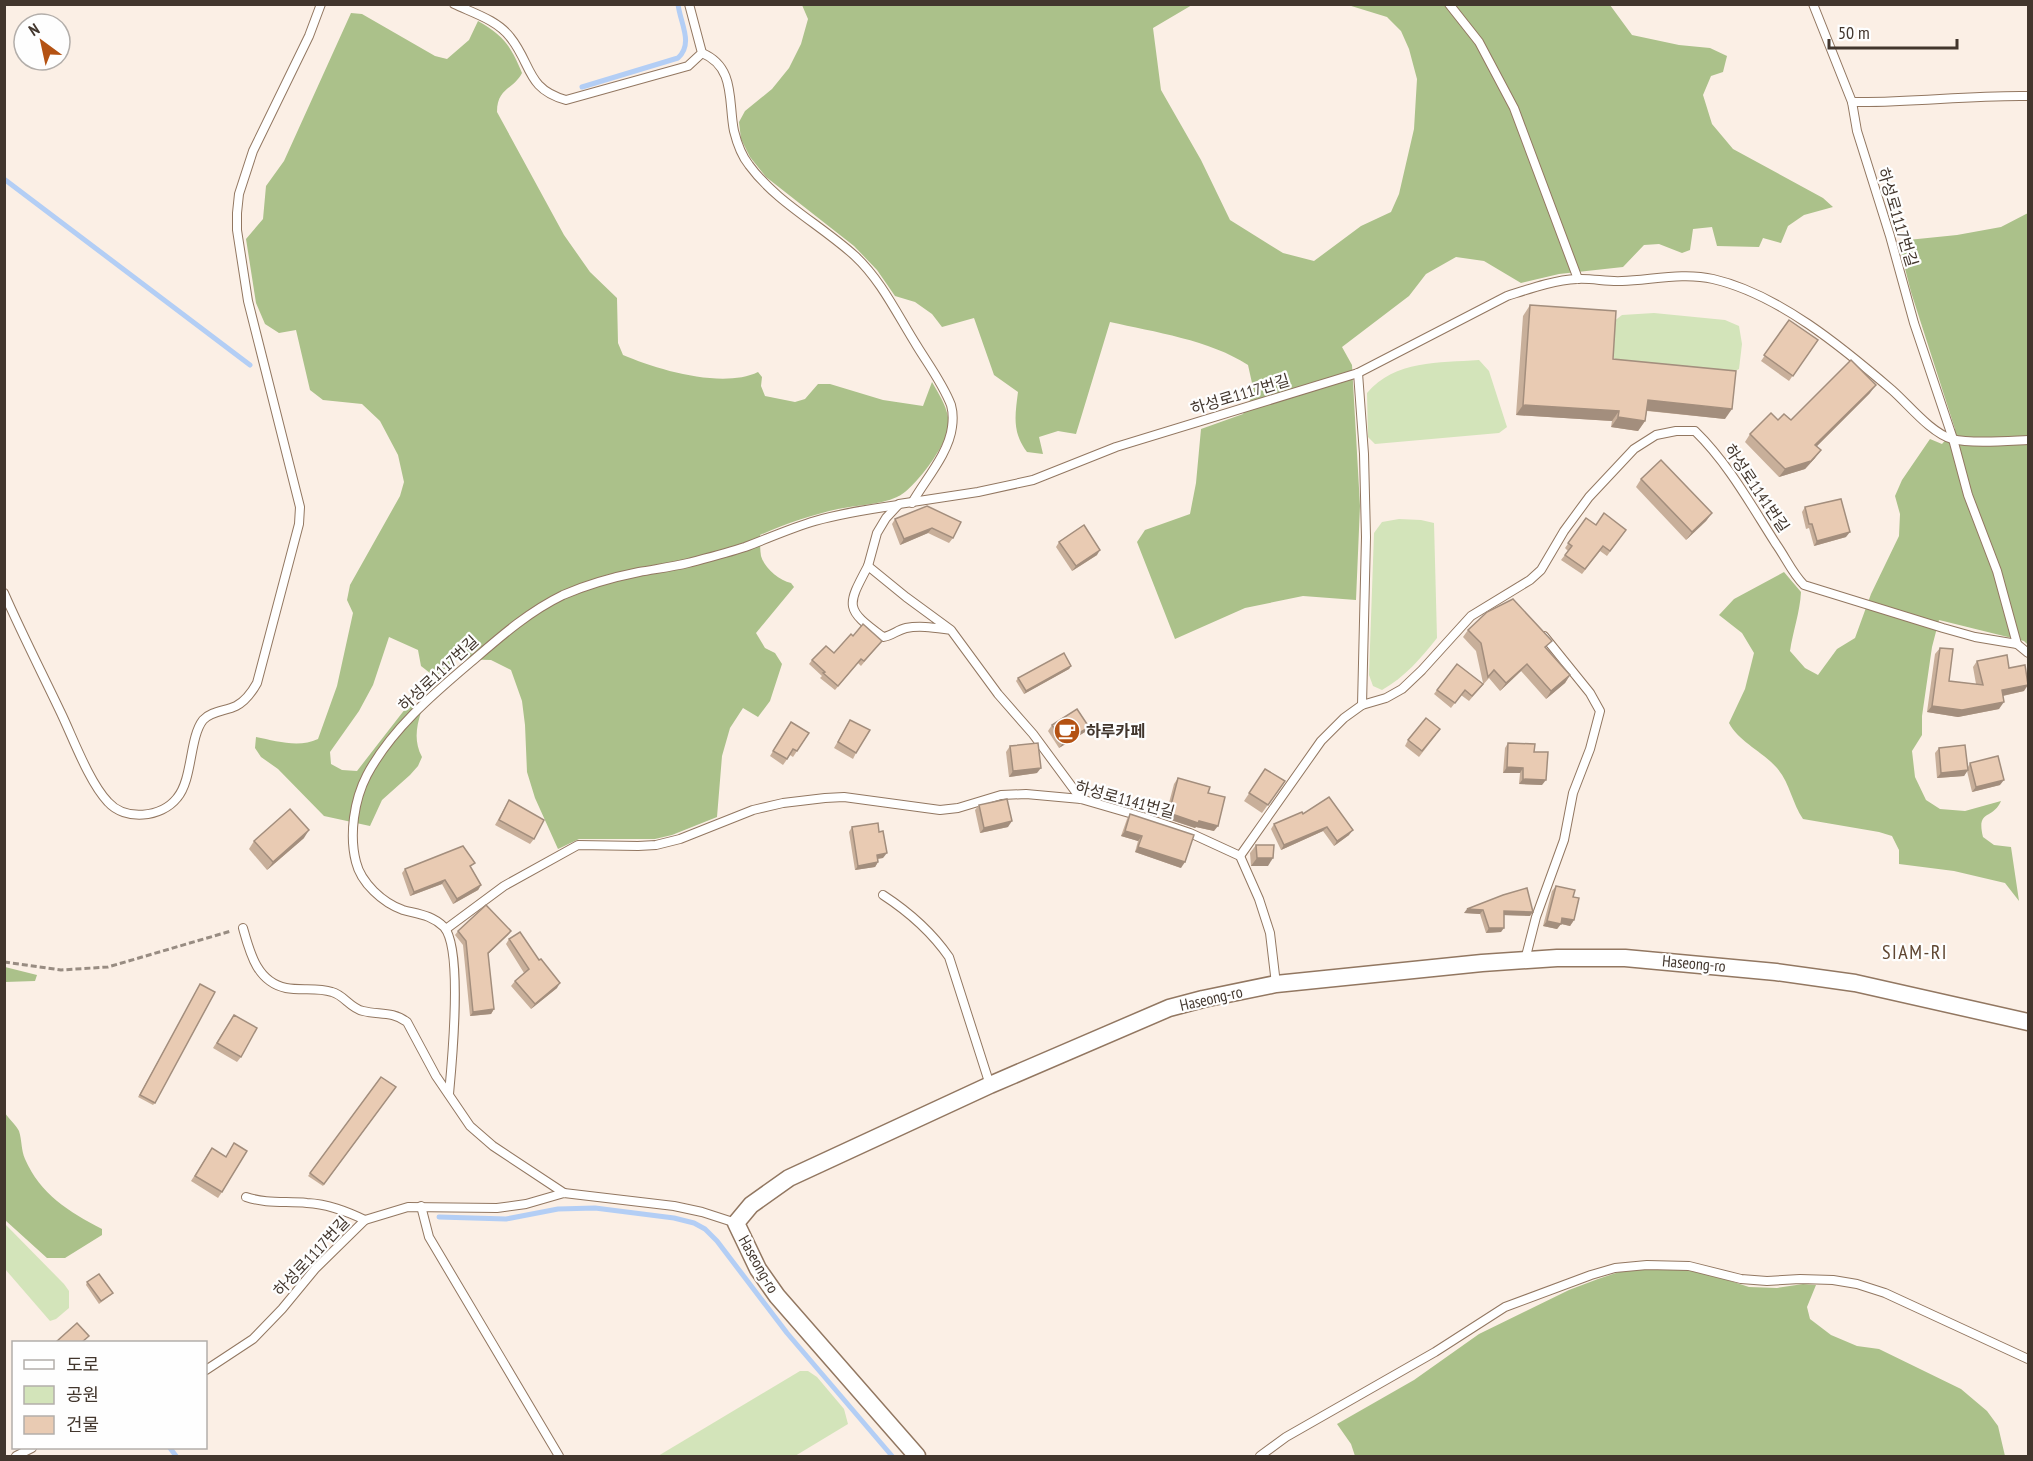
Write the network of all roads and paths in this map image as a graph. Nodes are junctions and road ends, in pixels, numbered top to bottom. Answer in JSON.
{"nodes":[{"id":1,"x":454,"y":4,"type":"edge"},
{"id":2,"x":689,"y":4,"type":"edge"},
{"id":3,"x":1449,"y":4,"type":"edge"},
{"id":4,"x":1813,"y":4,"type":"edge"},
{"id":5,"x":318,"y":6,"type":"edge"},
{"id":6,"x":702,"y":53,"type":"junction"},
{"id":7,"x":2028,"y":96,"type":"edge"},
{"id":8,"x":1852,"y":102,"type":"junction"},
{"id":9,"x":1578,"y":279,"type":"junction"},
{"id":10,"x":1358,"y":373,"type":"junction"},
{"id":11,"x":1953,"y":439,"type":"junction"},
{"id":12,"x":2028,"y":440,"type":"edge"},
{"id":13,"x":912,"y":503,"type":"junction"},
{"id":14,"x":899,"y":504,"type":"junction"},
{"id":15,"x":868,"y":566,"type":"junction"},
{"id":16,"x":4,"y":593,"type":"edge"},
{"id":17,"x":1507,"y":596,"type":"junction"},
{"id":18,"x":1514,"y":604,"type":"edge"},
{"id":19,"x":1536,"y":627,"type":"edge"},
{"id":20,"x":951,"y":630,"type":"junction"},
{"id":21,"x":2017,"y":644,"type":"junction"},
{"id":22,"x":2028,"y":653,"type":"edge"},
{"id":23,"x":1362,"y":705,"type":"junction"},
{"id":24,"x":1081,"y":799,"type":"junction"},
{"id":25,"x":1240,"y":856,"type":"junction"},
{"id":26,"x":883,"y":895,"type":"dead end"},
{"id":27,"x":243,"y":928,"type":"joint"},
{"id":28,"x":446,"y":929,"type":"junction"},
{"id":29,"x":1525,"y":960,"type":"junction"},
{"id":30,"x":4,"y":962,"type":"edge"},
{"id":31,"x":1276,"y":984,"type":"junction"},
{"id":32,"x":2028,"y":1022,"type":"edge"},
{"id":33,"x":990,"y":1085,"type":"junction"},
{"id":34,"x":449,"y":1094,"type":"junction"},
{"id":35,"x":564,"y":1193,"type":"junction"},
{"id":36,"x":246,"y":1197,"type":"dead end"},
{"id":37,"x":422,"y":1206,"type":"junction"},
{"id":38,"x":365,"y":1220,"type":"junction"},
{"id":39,"x":736,"y":1223,"type":"junction"},
{"id":40,"x":2028,"y":1359,"type":"edge"},
{"id":41,"x":207,"y":1369,"type":"edge"},
{"id":42,"x":30,"y":1449,"type":"edge"},
{"id":43,"x":16,"y":1456,"type":"edge"},
{"id":44,"x":559,"y":1456,"type":"edge"},
{"id":45,"x":917,"y":1456,"type":"edge"},
{"id":46,"x":1260,"y":1456,"type":"edge"}],
"edges":[{"from":1,"to":6,"type":"lane"},
{"from":2,"to":6,"type":"lane"},
{"from":3,"to":9,"type":"lane"},
{"from":4,"to":8,"type":"lane","name":"하성로1117번길"},
{"from":5,"to":16,"type":"lane"},
{"from":6,"to":13,"type":"lane"},
{"from":7,"to":8,"type":"lane"},
{"from":8,"to":11,"type":"lane","name":"하성로1117번길"},
{"from":9,"to":10,"type":"lane","name":"하성로1117번길"},
{"from":9,"to":11,"type":"lane","name":"하성로1117번길"},
{"from":10,"to":13,"type":"lane","name":"하성로1117번길"},
{"from":10,"to":23,"type":"lane"},
{"from":11,"to":12,"type":"lane","name":"하성로1117번길"},
{"from":11,"to":21,"type":"lane"},
{"from":13,"to":14,"type":"lane","name":"하성로1117번길"},
{"from":14,"to":15,"type":"lane"},
{"from":14,"to":28,"type":"lane","name":"하성로1117번길"},
{"from":15,"to":20,"type":"lane"},
{"from":15,"to":20,"type":"lane"},
{"from":17,"to":18,"type":"lane"},
{"from":17,"to":21,"type":"lane","name":"하성로1141번길"},
{"from":17,"to":23,"type":"lane","name":"하성로1141번길"},
{"from":19,"to":29,"type":"lane"},
{"from":20,"to":24,"type":"lane"},
{"from":21,"to":22,"type":"lane","name":"하성로1141번길"},
{"from":23,"to":25,"type":"lane","name":"하성로1141번길"},
{"from":24,"to":25,"type":"lane","name":"하성로1141번길"},
{"from":24,"to":28,"type":"lane","name":"하성로1141번길"},
{"from":25,"to":31,"type":"lane"},
{"from":26,"to":33,"type":"lane"},
{"from":27,"to":30,"type":"path"},
{"from":27,"to":34,"type":"lane","name":"하성로1117번길"},
{"from":28,"to":34,"type":"lane"},
{"from":29,"to":31,"type":"street","name":"Haseong-ro"},
{"from":29,"to":32,"type":"street","name":"Haseong-ro"},
{"from":31,"to":33,"type":"street","name":"Haseong-ro"},
{"from":33,"to":39,"type":"street","name":"Haseong-ro"},
{"from":34,"to":35,"type":"lane","name":"하성로1117번길"},
{"from":35,"to":37,"type":"lane","name":"하성로1117번길"},
{"from":35,"to":39,"type":"lane","name":"하성로1117번길"},
{"from":36,"to":38,"type":"lane"},
{"from":37,"to":38,"type":"lane","name":"하성로1117번길"},
{"from":37,"to":44,"type":"lane"},
{"from":38,"to":41,"type":"lane","name":"하성로1117번길"},
{"from":39,"to":45,"type":"street","name":"Haseong-ro"},
{"from":40,"to":46,"type":"lane"},
{"from":42,"to":43,"type":"lane"}]}
